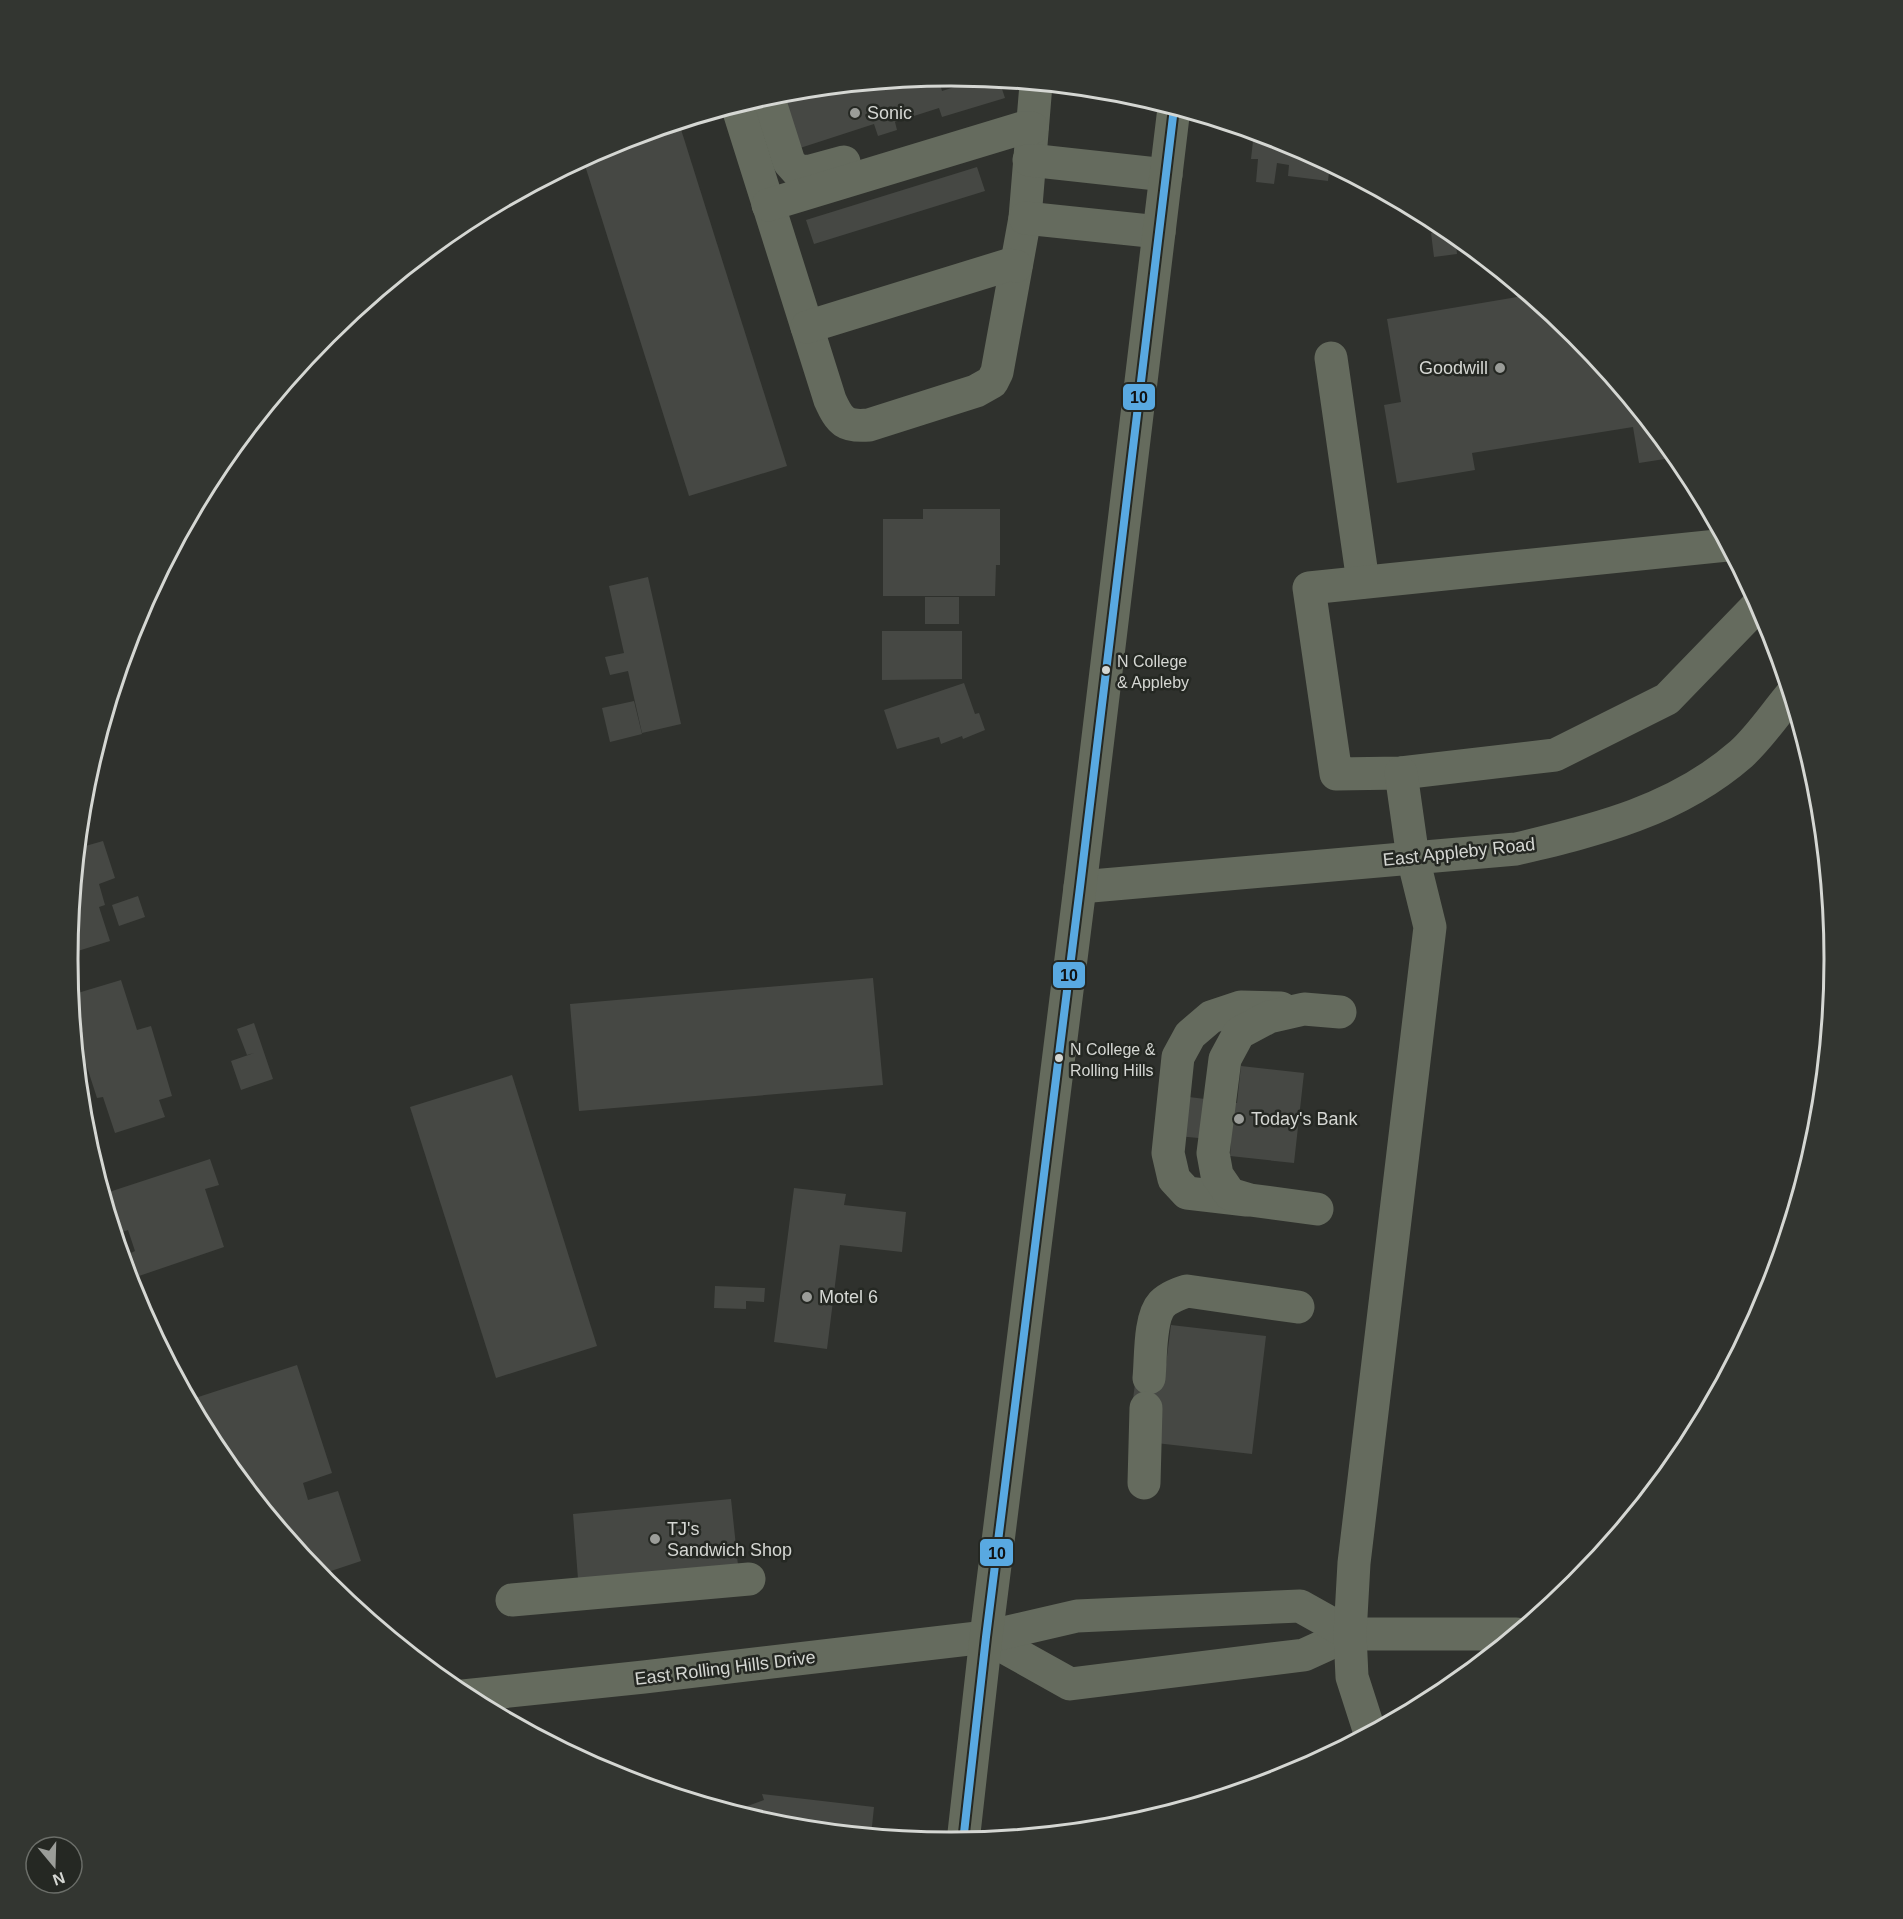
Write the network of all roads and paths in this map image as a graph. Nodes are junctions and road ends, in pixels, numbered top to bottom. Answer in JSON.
{"nodes":[{"id":1,"x":1035,"y":90,"type":"edge"},
{"id":2,"x":771,"y":105,"type":"edge"},
{"id":3,"x":739,"y":113,"type":"edge"},
{"id":4,"x":1173,"y":115,"type":"edge"},
{"id":5,"x":969,"y":144,"type":"junction"},
{"id":6,"x":1031,"y":144,"type":"junction"},
{"id":7,"x":1166,"y":175,"type":"junction"},
{"id":8,"x":768,"y":205,"type":"junction"},
{"id":9,"x":1025,"y":218,"type":"junction"},
{"id":10,"x":1159,"y":232,"type":"junction"},
{"id":11,"x":1016,"y":266,"type":"junction"},
{"id":12,"x":807,"y":327,"type":"junction"},
{"id":13,"x":1331,"y":357,"type":"dead end"},
{"id":14,"x":1720,"y":546,"type":"edge"},
{"id":15,"x":1363,"y":582,"type":"junction"},
{"id":16,"x":1752,"y":611,"type":"edge"},
{"id":17,"x":1786,"y":701,"type":"edge"},
{"id":18,"x":1401,"y":773,"type":"junction"},
{"id":19,"x":1413,"y":858,"type":"junction"},
{"id":20,"x":1080,"y":887,"type":"junction"},
{"id":21,"x":1304,"y":1009,"type":"junction"},
{"id":22,"x":1340,"y":1012,"type":"dead end"},
{"id":23,"x":1250,"y":1200,"type":"junction"},
{"id":24,"x":1317,"y":1209,"type":"dead end"},
{"id":25,"x":1298,"y":1308,"type":"dead end"},
{"id":26,"x":1144,"y":1484,"type":"dead end"},
{"id":27,"x":749,"y":1579,"type":"dead end"},
{"id":28,"x":512,"y":1600,"type":"dead end"},
{"id":29,"x":1350,"y":1634,"type":"junction"},
{"id":30,"x":1505,"y":1634,"type":"edge"},
{"id":31,"x":986,"y":1637,"type":"junction"},
{"id":32,"x":480,"y":1694,"type":"edge"},
{"id":33,"x":1368,"y":1727,"type":"edge"},
{"id":34,"x":964,"y":1833,"type":"edge"}],
"edges":[{"from":1,"to":6,"type":"street"},
{"from":2,"to":5,"type":"street"},
{"from":3,"to":8,"type":"street"},
{"from":4,"to":7,"type":"main road"},
{"from":5,"to":6,"type":"street"},
{"from":5,"to":8,"type":"street"},
{"from":6,"to":7,"type":"street"},
{"from":6,"to":9,"type":"street"},
{"from":7,"to":10,"type":"main road"},
{"from":8,"to":12,"type":"street"},
{"from":9,"to":10,"type":"street"},
{"from":9,"to":11,"type":"street"},
{"from":10,"to":20,"type":"main road"},
{"from":11,"to":12,"type":"street"},
{"from":11,"to":12,"type":"street"},
{"from":13,"to":15,"type":"street"},
{"from":14,"to":15,"type":"street"},
{"from":15,"to":18,"type":"street"},
{"from":16,"to":18,"type":"street"},
{"from":17,"to":19,"type":"street","name":"East Appleby Road"},
{"from":18,"to":19,"type":"street"},
{"from":19,"to":20,"type":"street","name":"East Appleby Road"},
{"from":19,"to":29,"type":"street"},
{"from":20,"to":31,"type":"main road"},
{"from":21,"to":22,"type":"street"},
{"from":21,"to":23,"type":"street"},
{"from":21,"to":23,"type":"street"},
{"from":23,"to":24,"type":"street"},
{"from":25,"to":26,"type":"street"},
{"from":27,"to":28,"type":"street"},
{"from":29,"to":30,"type":"street"},
{"from":29,"to":31,"type":"street","name":"East Rolling Hills Drive"},
{"from":29,"to":31,"type":"street"},
{"from":29,"to":33,"type":"street"},
{"from":31,"to":32,"type":"street","name":"East Rolling Hills Drive"},
{"from":31,"to":34,"type":"main road"}]}
